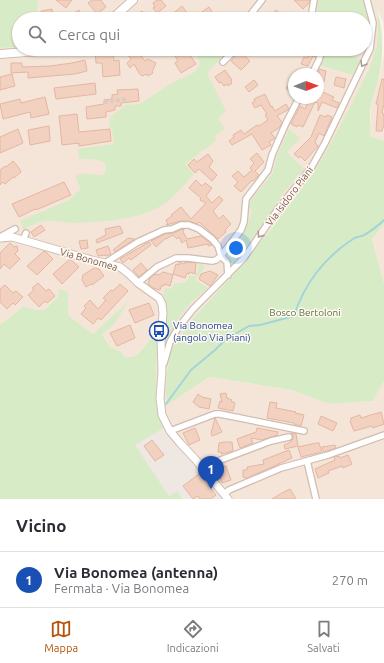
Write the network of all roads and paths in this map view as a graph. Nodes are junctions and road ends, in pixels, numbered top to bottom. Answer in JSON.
{"nodes":[{"id":1,"x":133,"y":0,"type":"edge"},
{"id":2,"x":262,"y":0,"type":"edge"},
{"id":3,"x":314,"y":0,"type":"edge"},
{"id":4,"x":367,"y":0,"type":"edge"},
{"id":5,"x":120,"y":12,"type":"edge"},
{"id":6,"x":253,"y":12,"type":"edge"},
{"id":7,"x":312,"y":12,"type":"edge"},
{"id":8,"x":370,"y":12,"type":"edge"},
{"id":9,"x":372,"y":19,"type":"edge"},
{"id":10,"x":372,"y":32,"type":"edge"},
{"id":11,"x":12,"y":53,"type":"edge"},
{"id":12,"x":0,"y":54,"type":"edge"},
{"id":13,"x":230,"y":56,"type":"edge"},
{"id":14,"x":320,"y":56,"type":"edge"},
{"id":15,"x":368,"y":56,"type":"edge"},
{"id":16,"x":224,"y":62,"type":"dead end"},
{"id":17,"x":315,"y":68,"type":"edge"},
{"id":18,"x":297,"y":104,"type":"edge"},
{"id":19,"x":15,"y":229,"type":"dead end"},
{"id":20,"x":0,"y":238,"type":"edge"},
{"id":21,"x":221,"y":256,"type":"junction"},
{"id":22,"x":105,"y":263,"type":"junction"},
{"id":23,"x":228,"y":275,"type":"junction"},
{"id":24,"x":138,"y":283,"type":"junction"},
{"id":25,"x":162,"y":371,"type":"junction"},
{"id":26,"x":170,"y":431,"type":"junction"},
{"id":27,"x":304,"y":431,"type":"dead end"},
{"id":28,"x":384,"y":435,"type":"edge"},
{"id":29,"x":289,"y":438,"type":"dead end"},
{"id":30,"x":307,"y":461,"type":"junction"},
{"id":31,"x":202,"y":467,"type":"junction"},
{"id":32,"x":226,"y":496,"type":"edge"},
{"id":33,"x":316,"y":499,"type":"edge"}],
"edges":[{"from":1,"to":5,"type":"main road"},
{"from":2,"to":6,"type":"street"},
{"from":3,"to":7,"type":"street"},
{"from":4,"to":8,"type":"street","name":"Via Isidoro Piani","one_way":true},
{"from":9,"to":10,"type":"street","name":"Via Isidoro Piani","one_way":true},
{"from":11,"to":12,"type":"main road"},
{"from":13,"to":16,"type":"street"},
{"from":14,"to":17,"type":"street"},
{"from":15,"to":23,"type":"street","name":"Via Isidoro Piani","one_way":true},
{"from":18,"to":21,"type":"street"},
{"from":19,"to":20,"type":"street"},
{"from":20,"to":22,"type":"street","name":"Via Bonomea"},
{"from":21,"to":22,"type":"street"},
{"from":21,"to":23,"type":"street"},
{"from":21,"to":24,"type":"street"},
{"from":22,"to":24,"type":"street","name":"Via Bonomea"},
{"from":23,"to":25,"type":"street","name":"Via Isidoro Piani"},
{"from":24,"to":25,"type":"street","name":"Via Bonomea"},
{"from":25,"to":26,"type":"street","name":"Via Bonomea"},
{"from":26,"to":27,"type":"street"},
{"from":26,"to":31,"type":"street","name":"Via Bonomea"},
{"from":28,"to":30,"type":"street"},
{"from":29,"to":31,"type":"street"},
{"from":30,"to":32,"type":"street"},
{"from":30,"to":33,"type":"street"},
{"from":31,"to":32,"type":"street","name":"Via Bonomea"}]}
